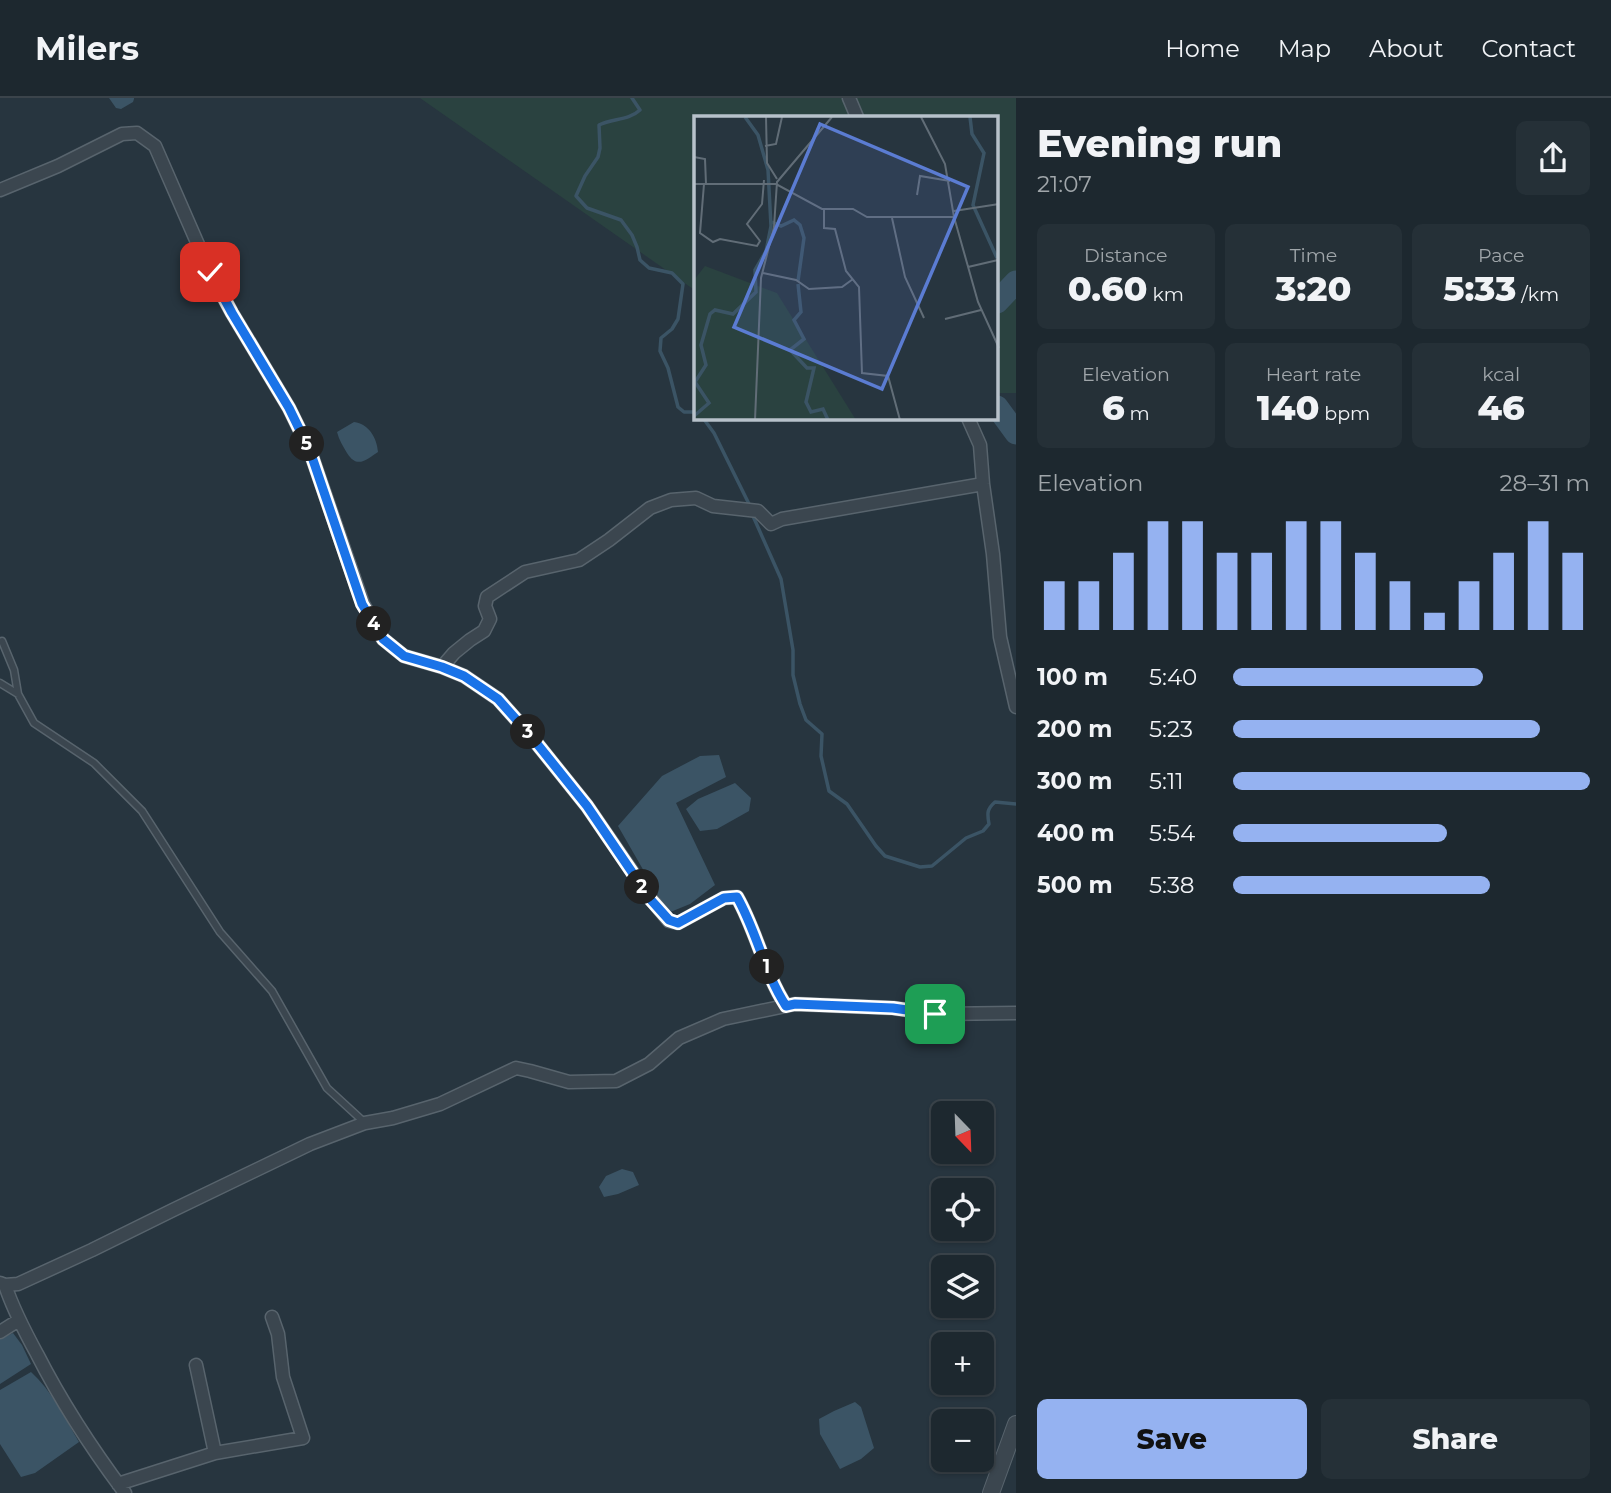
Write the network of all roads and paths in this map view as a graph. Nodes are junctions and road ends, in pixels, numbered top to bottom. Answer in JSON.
{"nodes":[{"id":1,"x":849,"y":98,"type":"edge"},
{"id":2,"x":857,"y":116,"type":"edge"},
{"id":3,"x":0,"y":190,"type":"edge"},
{"id":4,"x":969,"y":420,"type":"edge"},
{"id":5,"x":983,"y":484,"type":"junction"},
{"id":6,"x":2,"y":641,"type":"dead end"},
{"id":7,"x":442,"y":667,"type":"junction"},
{"id":8,"x":0,"y":682,"type":"edge"},
{"id":9,"x":18,"y":694,"type":"junction"},
{"id":10,"x":1016,"y":707,"type":"edge"},
{"id":11,"x":786,"y":1006,"type":"junction"},
{"id":12,"x":1016,"y":1013,"type":"edge"},
{"id":13,"x":365,"y":1123,"type":"junction"},
{"id":14,"x":2,"y":1284,"type":"edge"},
{"id":15,"x":272,"y":1317,"type":"dead end"},
{"id":16,"x":19,"y":1320,"type":"junction"},
{"id":17,"x":0,"y":1332,"type":"edge"},
{"id":18,"x":196,"y":1365,"type":"dead end"},
{"id":19,"x":1016,"y":1424,"type":"edge"},
{"id":20,"x":215,"y":1453,"type":"junction"},
{"id":21,"x":122,"y":1488,"type":"edge"},
{"id":22,"x":991,"y":1493,"type":"edge"}],
"edges":[{"from":1,"to":2,"type":"street"},
{"from":3,"to":7,"type":"street"},
{"from":4,"to":5,"type":"street"},
{"from":5,"to":7,"type":"street"},
{"from":5,"to":10,"type":"street"},
{"from":6,"to":9,"type":"lane"},
{"from":7,"to":11,"type":"street"},
{"from":8,"to":9,"type":"lane"},
{"from":9,"to":13,"type":"lane"},
{"from":11,"to":12,"type":"street"},
{"from":11,"to":13,"type":"street"},
{"from":13,"to":14,"type":"street"},
{"from":14,"to":16,"type":"street"},
{"from":15,"to":20,"type":"street"},
{"from":16,"to":17,"type":"street"},
{"from":16,"to":21,"type":"street"},
{"from":18,"to":20,"type":"street"},
{"from":19,"to":22,"type":"street"},
{"from":20,"to":21,"type":"street"}]}
